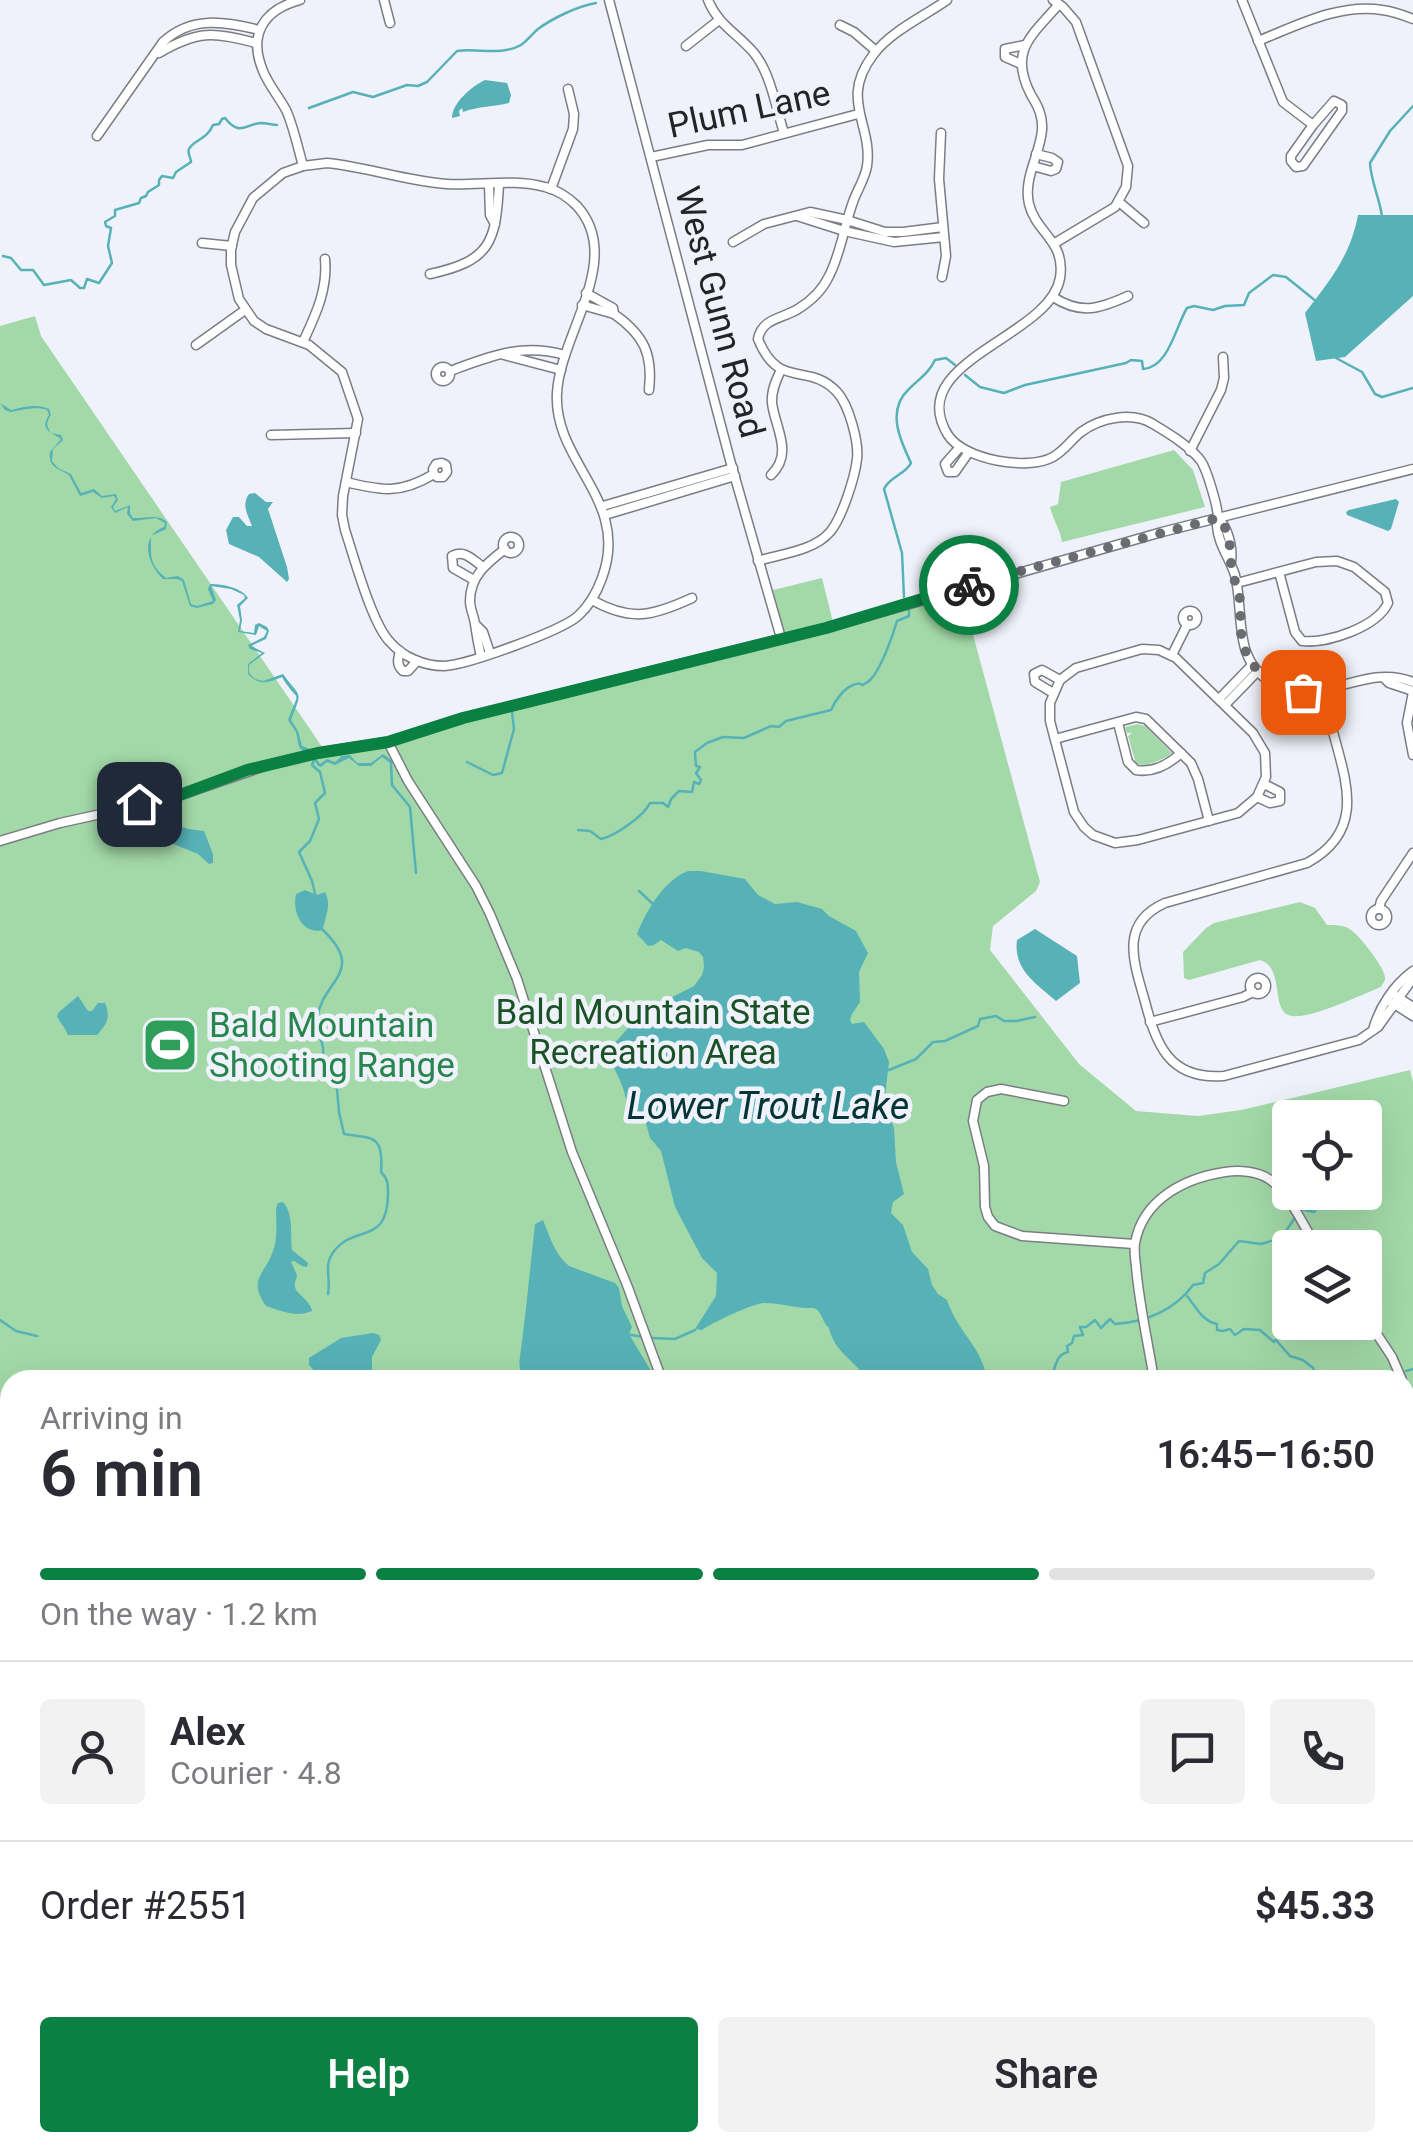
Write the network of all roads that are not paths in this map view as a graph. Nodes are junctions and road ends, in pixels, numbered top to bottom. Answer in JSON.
{"nodes":[{"id":1,"x":300,"y":0,"type":"edge"},
{"id":2,"x":384,"y":0,"type":"edge"},
{"id":3,"x":609,"y":0,"type":"edge"},
{"id":4,"x":708,"y":0,"type":"edge"},
{"id":5,"x":926,"y":0,"type":"edge"},
{"id":6,"x":947,"y":0,"type":"edge"},
{"id":7,"x":1242,"y":0,"type":"edge"},
{"id":8,"x":1056,"y":2,"type":"edge"},
{"id":9,"x":932,"y":10,"type":"junction"},
{"id":10,"x":1413,"y":18,"type":"edge"},
{"id":11,"x":719,"y":20,"type":"junction"},
{"id":12,"x":390,"y":23,"type":"dead end"},
{"id":13,"x":840,"y":25,"type":"dead end"},
{"id":14,"x":182,"y":28,"type":"junction"},
{"id":15,"x":258,"y":30,"type":"junction"},
{"id":16,"x":186,"y":39,"type":"junction"},
{"id":17,"x":1258,"y":41,"type":"junction"},
{"id":18,"x":256,"y":43,"type":"junction"},
{"id":19,"x":1025,"y":45,"type":"junction"},
{"id":20,"x":686,"y":46,"type":"dead end"},
{"id":21,"x":876,"y":51,"type":"junction"},
{"id":22,"x":155,"y":56,"type":"junction"},
{"id":23,"x":1021,"y":64,"type":"junction"},
{"id":24,"x":568,"y":89,"type":"dead end"},
{"id":25,"x":858,"y":114,"type":"junction"},
{"id":26,"x":1313,"y":125,"type":"junction"},
{"id":27,"x":784,"y":134,"type":"junction"},
{"id":28,"x":940,"y":134,"type":"dead end"},
{"id":29,"x":98,"y":136,"type":"dead end"},
{"id":30,"x":1036,"y":154,"type":"junction"},
{"id":31,"x":651,"y":157,"type":"junction"},
{"id":32,"x":302,"y":166,"type":"junction"},
{"id":33,"x":1033,"y":166,"type":"junction"},
{"id":34,"x":494,"y":184,"type":"junction"},
{"id":35,"x":551,"y":188,"type":"junction"},
{"id":36,"x":1119,"y":202,"type":"junction"},
{"id":37,"x":798,"y":216,"type":"junction"},
{"id":38,"x":847,"y":220,"type":"junction"},
{"id":39,"x":1144,"y":223,"type":"dead end"},
{"id":40,"x":844,"y":231,"type":"junction"},
{"id":41,"x":944,"y":232,"type":"junction"},
{"id":42,"x":873,"y":234,"type":"junction"},
{"id":43,"x":733,"y":242,"type":"dead end"},
{"id":44,"x":202,"y":243,"type":"dead end"},
{"id":45,"x":1054,"y":243,"type":"junction"},
{"id":46,"x":232,"y":246,"type":"junction"},
{"id":47,"x":325,"y":259,"type":"dead end"},
{"id":48,"x":430,"y":274,"type":"dead end"},
{"id":49,"x":942,"y":277,"type":"dead end"},
{"id":50,"x":586,"y":293,"type":"junction"},
{"id":51,"x":1128,"y":296,"type":"dead end"},
{"id":52,"x":1053,"y":297,"type":"junction"},
{"id":53,"x":582,"y":304,"type":"junction"},
{"id":54,"x":245,"y":310,"type":"junction"},
{"id":55,"x":614,"y":314,"type":"junction"},
{"id":56,"x":303,"y":342,"type":"junction"},
{"id":57,"x":196,"y":345,"type":"dead end"},
{"id":58,"x":500,"y":354,"type":"junction"},
{"id":59,"x":566,"y":355,"type":"junction"},
{"id":60,"x":1224,"y":357,"type":"dead end"},
{"id":61,"x":561,"y":370,"type":"junction"},
{"id":62,"x":781,"y":370,"type":"junction"},
{"id":63,"x":450,"y":371,"type":"dead end"},
{"id":64,"x":649,"y":390,"type":"dead end"},
{"id":65,"x":356,"y":433,"type":"junction"},
{"id":66,"x":270,"y":435,"type":"dead end"},
{"id":67,"x":1190,"y":451,"type":"junction"},
{"id":68,"x":1413,"y":469,"type":"edge"},
{"id":69,"x":734,"y":472,"type":"junction"},
{"id":70,"x":434,"y":474,"type":"dead end"},
{"id":71,"x":771,"y":475,"type":"dead end"},
{"id":72,"x":346,"y":482,"type":"junction"},
{"id":73,"x":604,"y":511,"type":"junction"},
{"id":74,"x":1218,"y":518,"type":"junction"},
{"id":75,"x":505,"y":549,"type":"dead end"},
{"id":76,"x":758,"y":561,"type":"junction"},
{"id":77,"x":483,"y":567,"type":"junction"},
{"id":78,"x":1279,"y":572,"type":"junction"},
{"id":79,"x":474,"y":580,"type":"junction"},
{"id":80,"x":1237,"y":583,"type":"junction"},
{"id":81,"x":692,"y":598,"type":"dead end"},
{"id":82,"x":592,"y":600,"type":"junction"},
{"id":83,"x":1186,"y":625,"type":"dead end"},
{"id":84,"x":781,"y":638,"type":"junction"},
{"id":85,"x":400,"y":651,"type":"junction"},
{"id":86,"x":486,"y":654,"type":"junction"},
{"id":87,"x":1172,"y":655,"type":"junction"},
{"id":88,"x":417,"y":661,"type":"junction"},
{"id":89,"x":1255,"y":668,"type":"junction"},
{"id":90,"x":1384,"y":678,"type":"junction"},
{"id":91,"x":1060,"y":680,"type":"junction"},
{"id":92,"x":1413,"y":682,"type":"edge"},
{"id":93,"x":1322,"y":690,"type":"junction"},
{"id":94,"x":1413,"y":692,"type":"edge"},
{"id":95,"x":1053,"y":693,"type":"junction"},
{"id":96,"x":1222,"y":702,"type":"junction"},
{"id":97,"x":1118,"y":722,"type":"junction"},
{"id":98,"x":1055,"y":739,"type":"junction"},
{"id":99,"x":388,"y":742,"type":"junction"},
{"id":100,"x":1181,"y":753,"type":"junction"},
{"id":101,"x":1413,"y":755,"type":"edge"},
{"id":102,"x":1264,"y":784,"type":"junction"},
{"id":103,"x":1257,"y":797,"type":"junction"},
{"id":104,"x":1209,"y":821,"type":"junction"},
{"id":105,"x":0,"y":841,"type":"edge"},
{"id":106,"x":1413,"y":853,"type":"edge"},
{"id":107,"x":1379,"y":909,"type":"dead end"},
{"id":108,"x":1413,"y":974,"type":"edge"},
{"id":109,"x":1253,"y":992,"type":"dead end"},
{"id":110,"x":1393,"y":998,"type":"junction"},
{"id":111,"x":1413,"y":1007,"type":"edge"},
{"id":112,"x":1413,"y":1016,"type":"edge"},
{"id":113,"x":1150,"y":1022,"type":"junction"},
{"id":114,"x":1064,"y":1101,"type":"dead end"},
{"id":115,"x":1306,"y":1230,"type":"edge"},
{"id":116,"x":1134,"y":1244,"type":"junction"},
{"id":117,"x":1380,"y":1340,"type":"edge"},
{"id":118,"x":658,"y":1370,"type":"edge"},
{"id":119,"x":1152,"y":1370,"type":"edge"},
{"id":120,"x":1397,"y":1370,"type":"edge"}],
"edges":[{"from":1,"to":15,"type":"street"},
{"from":2,"to":12,"type":"street"},
{"from":3,"to":31,"type":"street","name":"West Gunn Road"},
{"from":4,"to":11,"type":"street"},
{"from":5,"to":9,"type":"street"},
{"from":6,"to":9,"type":"street"},
{"from":7,"to":17,"type":"street"},
{"from":8,"to":19,"type":"street"},
{"from":8,"to":36,"type":"street"},
{"from":9,"to":21,"type":"street"},
{"from":10,"to":17,"type":"street"},
{"from":11,"to":20,"type":"street"},
{"from":11,"to":27,"type":"street"},
{"from":13,"to":21,"type":"street"},
{"from":14,"to":15,"type":"street"},
{"from":14,"to":16,"type":"street"},
{"from":14,"to":22,"type":"street"},
{"from":15,"to":18,"type":"street"},
{"from":16,"to":18,"type":"street"},
{"from":16,"to":22,"type":"street"},
{"from":17,"to":26,"type":"street"},
{"from":18,"to":32,"type":"street"},
{"from":19,"to":23,"type":"street"},
{"from":19,"to":23,"type":"street"},
{"from":21,"to":25,"type":"street"},
{"from":22,"to":29,"type":"street"},
{"from":23,"to":30,"type":"street"},
{"from":24,"to":35,"type":"street"},
{"from":25,"to":27,"type":"street","name":"Plum Lane"},
{"from":25,"to":38,"type":"street"},
{"from":26,"to":26,"type":"street"},
{"from":27,"to":31,"type":"street","name":"Plum Lane"},
{"from":28,"to":41,"type":"street"},
{"from":30,"to":33,"type":"street"},
{"from":30,"to":33,"type":"street"},
{"from":31,"to":69,"type":"street","name":"West Gunn Road"},
{"from":32,"to":34,"type":"street"},
{"from":32,"to":46,"type":"street"},
{"from":33,"to":45,"type":"street"},
{"from":34,"to":35,"type":"street"},
{"from":34,"to":48,"type":"street"},
{"from":35,"to":50,"type":"street"},
{"from":36,"to":39,"type":"street"},
{"from":36,"to":45,"type":"street"},
{"from":37,"to":38,"type":"street"},
{"from":37,"to":40,"type":"street"},
{"from":37,"to":43,"type":"street"},
{"from":38,"to":40,"type":"street"},
{"from":38,"to":42,"type":"street"},
{"from":40,"to":42,"type":"street"},
{"from":40,"to":62,"type":"street"},
{"from":41,"to":42,"type":"street"},
{"from":41,"to":49,"type":"street"},
{"from":44,"to":46,"type":"street"},
{"from":45,"to":52,"type":"street"},
{"from":46,"to":54,"type":"street"},
{"from":47,"to":56,"type":"street"},
{"from":50,"to":53,"type":"street"},
{"from":50,"to":55,"type":"street"},
{"from":51,"to":52,"type":"street"},
{"from":52,"to":67,"type":"street"},
{"from":53,"to":55,"type":"street"},
{"from":53,"to":59,"type":"street"},
{"from":54,"to":56,"type":"street"},
{"from":54,"to":57,"type":"street"},
{"from":55,"to":64,"type":"street"},
{"from":56,"to":65,"type":"street"},
{"from":58,"to":59,"type":"street"},
{"from":58,"to":61,"type":"street"},
{"from":58,"to":63,"type":"street"},
{"from":59,"to":61,"type":"street"},
{"from":60,"to":67,"type":"street"},
{"from":61,"to":73,"type":"street"},
{"from":62,"to":71,"type":"street"},
{"from":62,"to":76,"type":"street"},
{"from":65,"to":66,"type":"street"},
{"from":65,"to":72,"type":"street"},
{"from":67,"to":74,"type":"street"},
{"from":68,"to":74,"type":"street"},
{"from":69,"to":73,"type":"street"},
{"from":69,"to":76,"type":"street","name":"West Gunn Road"},
{"from":70,"to":72,"type":"street"},
{"from":72,"to":85,"type":"street"},
{"from":73,"to":82,"type":"street"},
{"from":74,"to":80,"type":"street"},
{"from":74,"to":84,"type":"street"},
{"from":75,"to":77,"type":"street"},
{"from":76,"to":84,"type":"street","name":"West Gunn Road"},
{"from":77,"to":79,"type":"street"},
{"from":77,"to":79,"type":"street"},
{"from":78,"to":78,"type":"street"},
{"from":78,"to":80,"type":"street"},
{"from":79,"to":86,"type":"street"},
{"from":80,"to":89,"type":"street"},
{"from":81,"to":82,"type":"street"},
{"from":82,"to":86,"type":"street"},
{"from":83,"to":87,"type":"street"},
{"from":84,"to":99,"type":"street"},
{"from":85,"to":88,"type":"street"},
{"from":85,"to":88,"type":"street"},
{"from":86,"to":88,"type":"street"},
{"from":87,"to":91,"type":"street"},
{"from":87,"to":96,"type":"street"},
{"from":89,"to":93,"type":"street"},
{"from":89,"to":96,"type":"street"},
{"from":90,"to":92,"type":"street"},
{"from":90,"to":93,"type":"street"},
{"from":90,"to":94,"type":"street"},
{"from":91,"to":95,"type":"street"},
{"from":91,"to":95,"type":"street"},
{"from":93,"to":113,"type":"street"},
{"from":94,"to":101,"type":"street"},
{"from":95,"to":98,"type":"street"},
{"from":96,"to":102,"type":"street"},
{"from":97,"to":98,"type":"street"},
{"from":97,"to":100,"type":"street"},
{"from":97,"to":100,"type":"street"},
{"from":98,"to":104,"type":"street"},
{"from":99,"to":105,"type":"street"},
{"from":99,"to":118,"type":"street"},
{"from":100,"to":104,"type":"street"},
{"from":102,"to":103,"type":"street"},
{"from":102,"to":103,"type":"street"},
{"from":103,"to":104,"type":"street"},
{"from":106,"to":107,"type":"street"},
{"from":108,"to":110,"type":"street"},
{"from":109,"to":113,"type":"street"},
{"from":110,"to":111,"type":"street"},
{"from":110,"to":112,"type":"street"},
{"from":110,"to":113,"type":"street"},
{"from":114,"to":116,"type":"street"},
{"from":115,"to":116,"type":"street"},
{"from":116,"to":119,"type":"street"},
{"from":117,"to":120,"type":"street"}]}
